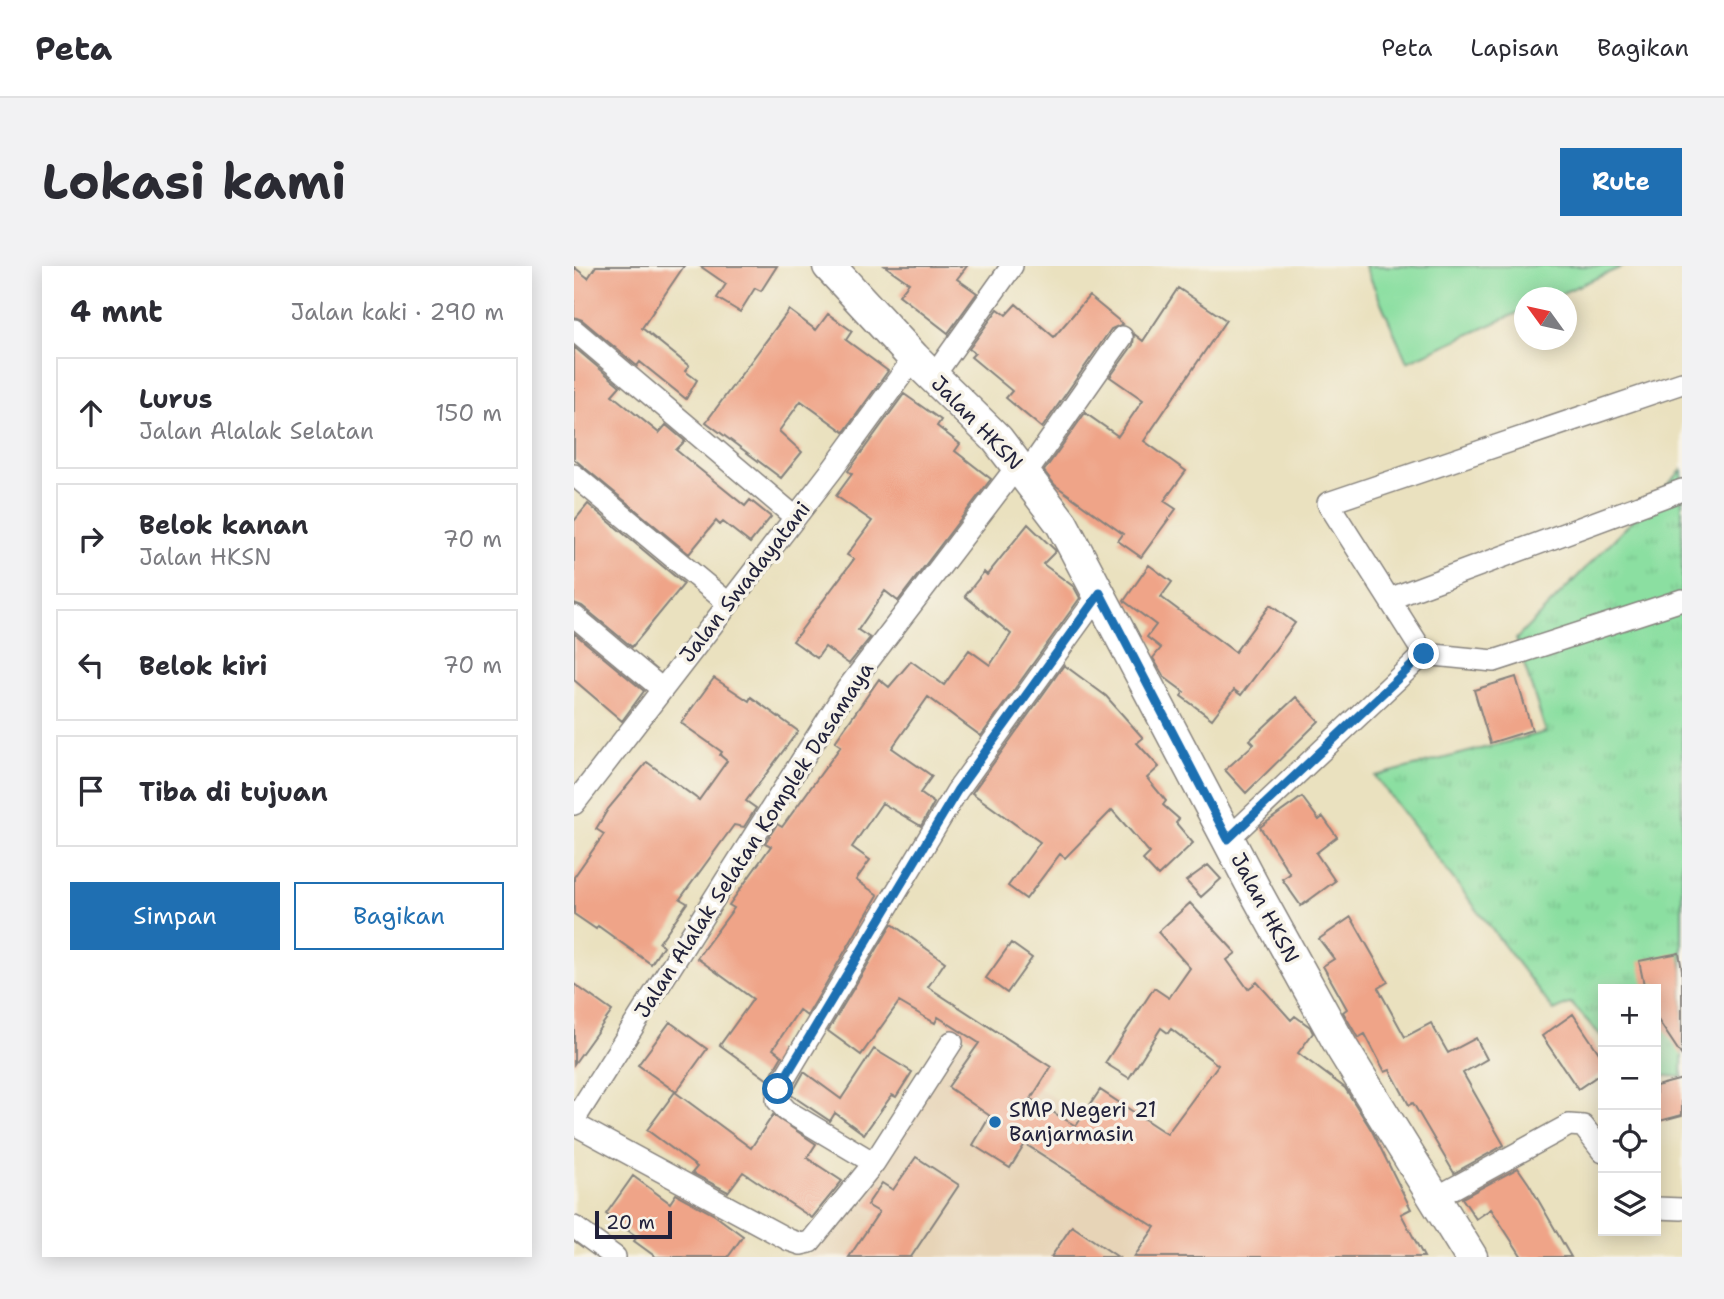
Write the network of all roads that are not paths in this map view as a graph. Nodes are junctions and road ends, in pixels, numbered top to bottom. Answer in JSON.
{"nodes":[{"id":1,"x":829,"y":266,"type":"edge"},
{"id":2,"x":1012,"y":266,"type":"edge"},
{"id":3,"x":574,"y":330,"type":"edge"},
{"id":4,"x":1122,"y":337,"type":"dead end"},
{"id":5,"x":924,"y":367,"type":"junction"},
{"id":6,"x":1682,"y":383,"type":"edge"},
{"id":7,"x":1022,"y":469,"type":"junction"},
{"id":8,"x":574,"y":475,"type":"edge"},
{"id":9,"x":1682,"y":490,"type":"edge"},
{"id":10,"x":795,"y":517,"type":"junction"},
{"id":11,"x":1100,"y":593,"type":"junction"},
{"id":12,"x":1389,"y":599,"type":"junction"},
{"id":13,"x":1682,"y":600,"type":"edge"},
{"id":14,"x":729,"y":603,"type":"junction"},
{"id":15,"x":574,"y":616,"type":"edge"},
{"id":16,"x":1424,"y":654,"type":"junction"},
{"id":17,"x":662,"y":689,"type":"junction"},
{"id":18,"x":574,"y":804,"type":"edge"},
{"id":19,"x":1228,"y":839,"type":"junction"},
{"id":20,"x":952,"y":1042,"type":"dead end"},
{"id":21,"x":574,"y":1122,"type":"edge"},
{"id":22,"x":1598,"y":1146,"type":"edge"},
{"id":23,"x":874,"y":1163,"type":"junction"},
{"id":24,"x":1437,"y":1197,"type":"junction"},
{"id":25,"x":1661,"y":1208,"type":"edge"},
{"id":26,"x":1682,"y":1209,"type":"edge"},
{"id":27,"x":576,"y":1233,"type":"edge"},
{"id":28,"x":615,"y":1257,"type":"edge"},
{"id":29,"x":1471,"y":1257,"type":"edge"}],
"edges":[{"from":1,"to":5,"type":"main road","name":"Jalan HKSN"},
{"from":2,"to":5,"type":"street","name":"Jalan Swadayatani"},
{"from":3,"to":10,"type":"street"},
{"from":4,"to":7,"type":"street","name":"Jalan Alalak Selatan Komplek Dasamaya"},
{"from":5,"to":7,"type":"main road","name":"Jalan HKSN"},
{"from":5,"to":10,"type":"street","name":"Jalan Swadayatani"},
{"from":6,"to":12,"type":"street"},
{"from":7,"to":11,"type":"main road","name":"Jalan HKSN"},
{"from":7,"to":21,"type":"street","name":"Jalan Alalak Selatan Komplek Dasamaya"},
{"from":8,"to":14,"type":"street"},
{"from":9,"to":12,"type":"street"},
{"from":10,"to":14,"type":"street","name":"Jalan Swadayatani"},
{"from":11,"to":19,"type":"main road","name":"Jalan HKSN"},
{"from":11,"to":23,"type":"street"},
{"from":12,"to":16,"type":"street"},
{"from":13,"to":16,"type":"street"},
{"from":14,"to":17,"type":"street","name":"Jalan Swadayatani"},
{"from":15,"to":17,"type":"street"},
{"from":16,"to":19,"type":"street"},
{"from":17,"to":18,"type":"street","name":"Jalan Swadayatani"},
{"from":19,"to":24,"type":"main road","name":"Jalan HKSN"},
{"from":20,"to":23,"type":"street"},
{"from":21,"to":23,"type":"street"},
{"from":22,"to":24,"type":"street"},
{"from":24,"to":29,"type":"main road","name":"Jalan HKSN"},
{"from":25,"to":26,"type":"street"},
{"from":27,"to":28,"type":"street"}]}
